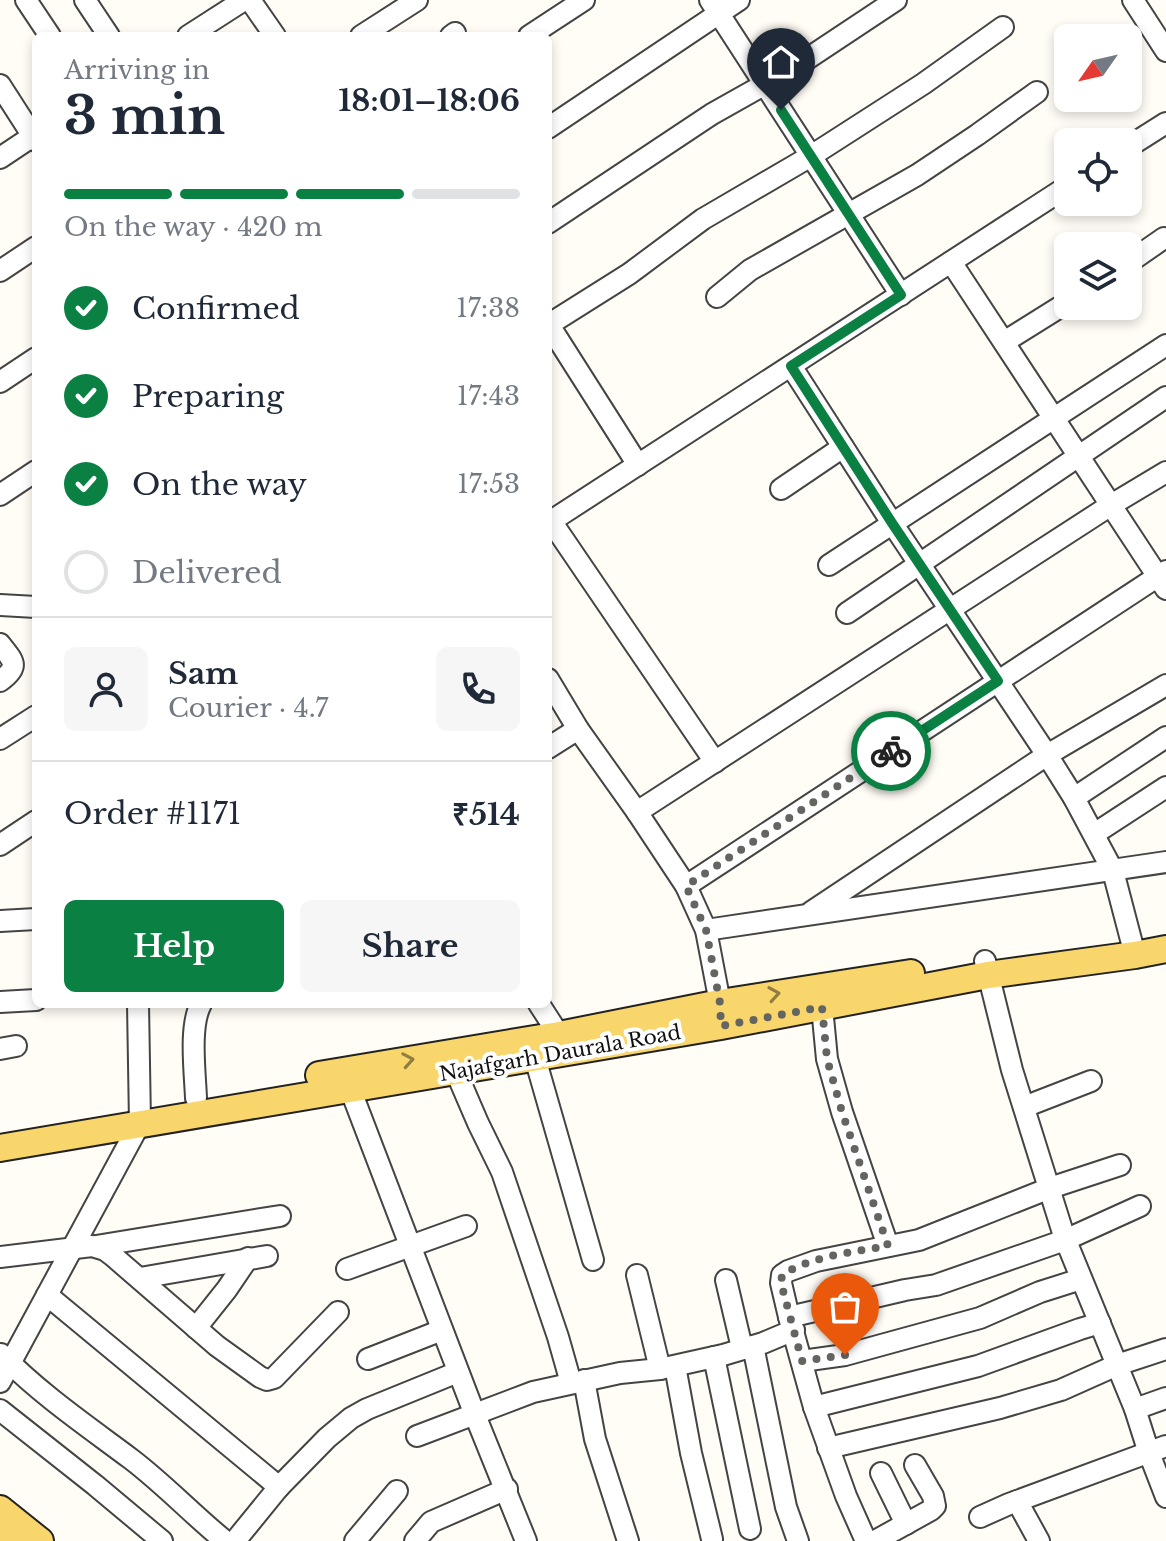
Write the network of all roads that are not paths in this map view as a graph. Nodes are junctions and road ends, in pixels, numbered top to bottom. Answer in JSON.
{"nodes":[{"id":1,"x":26,"y":0,"type":"edge"},
{"id":2,"x":85,"y":0,"type":"edge"},
{"id":3,"x":244,"y":0,"type":"edge"},
{"id":4,"x":250,"y":0,"type":"edge"},
{"id":5,"x":417,"y":0,"type":"edge"},
{"id":6,"x":584,"y":0,"type":"edge"},
{"id":7,"x":739,"y":0,"type":"edge"},
{"id":8,"x":896,"y":0,"type":"edge"},
{"id":9,"x":1133,"y":0,"type":"edge"},
{"id":10,"x":714,"y":7,"type":"edge"},
{"id":11,"x":1003,"y":27,"type":"dead end"},
{"id":12,"x":47,"y":32,"type":"edge"},
{"id":13,"x":106,"y":32,"type":"edge"},
{"id":14,"x":194,"y":32,"type":"edge"},
{"id":15,"x":272,"y":32,"type":"edge"},
{"id":16,"x":367,"y":32,"type":"edge"},
{"id":17,"x":535,"y":32,"type":"edge"},
{"id":18,"x":1166,"y":51,"type":"edge"},
{"id":19,"x":765,"y":84,"type":"junction"},
{"id":20,"x":0,"y":85,"type":"edge"},
{"id":21,"x":1037,"y":92,"type":"dead end"},
{"id":22,"x":1166,"y":123,"type":"edge"},
{"id":23,"x":552,"y":125,"type":"edge"},
{"id":24,"x":32,"y":133,"type":"edge"},
{"id":25,"x":1142,"y":138,"type":"edge"},
{"id":26,"x":32,"y":139,"type":"edge"},
{"id":27,"x":811,"y":156,"type":"junction"},
{"id":28,"x":0,"y":158,"type":"edge"},
{"id":29,"x":1054,"y":195,"type":"edge"},
{"id":30,"x":849,"y":214,"type":"junction"},
{"id":31,"x":552,"y":220,"type":"edge"},
{"id":32,"x":1164,"y":238,"type":"dead end"},
{"id":33,"x":32,"y":250,"type":"edge"},
{"id":34,"x":1142,"y":253,"type":"edge"},
{"id":35,"x":951,"y":262,"type":"junction"},
{"id":36,"x":0,"y":271,"type":"edge"},
{"id":37,"x":901,"y":295,"type":"junction"},
{"id":38,"x":717,"y":297,"type":"dead end"},
{"id":39,"x":1054,"y":311,"type":"edge"},
{"id":40,"x":552,"y":322,"type":"edge"},
{"id":41,"x":552,"y":331,"type":"edge"},
{"id":42,"x":1004,"y":342,"type":"junction"},
{"id":43,"x":1166,"y":345,"type":"edge"},
{"id":44,"x":32,"y":361,"type":"edge"},
{"id":45,"x":791,"y":366,"type":"junction"},
{"id":46,"x":0,"y":382,"type":"edge"},
{"id":47,"x":1166,"y":397,"type":"edge"},
{"id":48,"x":1054,"y":418,"type":"junction"},
{"id":49,"x":843,"y":447,"type":"junction"},
{"id":50,"x":1079,"y":456,"type":"junction"},
{"id":51,"x":638,"y":465,"type":"junction"},
{"id":52,"x":1166,"y":472,"type":"edge"},
{"id":53,"x":32,"y":474,"type":"edge"},
{"id":54,"x":781,"y":489,"type":"dead end"},
{"id":55,"x":0,"y":495,"type":"edge"},
{"id":56,"x":1111,"y":505,"type":"junction"},
{"id":57,"x":552,"y":521,"type":"edge"},
{"id":58,"x":892,"y":523,"type":"junction"},
{"id":59,"x":552,"y":525,"type":"edge"},
{"id":60,"x":920,"y":563,"type":"junction"},
{"id":61,"x":829,"y":565,"type":"dead end"},
{"id":62,"x":1163,"y":578,"type":"edge"},
{"id":63,"x":0,"y":605,"type":"edge"},
{"id":64,"x":32,"y":607,"type":"edge"},
{"id":65,"x":949,"y":610,"type":"junction"},
{"id":66,"x":847,"y":613,"type":"dead end"},
{"id":67,"x":0,"y":644,"type":"edge"},
{"id":68,"x":0,"y":681,"type":"edge"},
{"id":69,"x":998,"y":681,"type":"junction"},
{"id":70,"x":1166,"y":685,"type":"edge"},
{"id":71,"x":552,"y":686,"type":"edge"},
{"id":72,"x":32,"y":719,"type":"edge"},
{"id":73,"x":578,"y":729,"type":"junction"},
{"id":74,"x":1166,"y":737,"type":"edge"},
{"id":75,"x":0,"y":739,"type":"edge"},
{"id":76,"x":552,"y":745,"type":"edge"},
{"id":77,"x":1047,"y":755,"type":"junction"},
{"id":78,"x":715,"y":762,"type":"junction"},
{"id":79,"x":1166,"y":787,"type":"edge"},
{"id":80,"x":1074,"y":798,"type":"junction"},
{"id":81,"x":637,"y":812,"type":"junction"},
{"id":82,"x":32,"y":824,"type":"edge"},
{"id":83,"x":1094,"y":834,"type":"junction"},
{"id":84,"x":0,"y":845,"type":"edge"},
{"id":85,"x":1166,"y":862,"type":"edge"},
{"id":86,"x":1113,"y":871,"type":"junction"},
{"id":87,"x":686,"y":886,"type":"junction"},
{"id":88,"x":804,"y":917,"type":"junction"},
{"id":89,"x":32,"y":919,"type":"edge"},
{"id":90,"x":0,"y":921,"type":"edge"},
{"id":91,"x":706,"y":930,"type":"junction"},
{"id":92,"x":1166,"y":933,"type":"edge"},
{"id":93,"x":1134,"y":947,"type":"junction"},
{"id":94,"x":1166,"y":949,"type":"edge"},
{"id":95,"x":987,"y":968,"type":"junction"},
{"id":96,"x":32,"y":1000,"type":"edge"},
{"id":97,"x":0,"y":1002,"type":"edge"},
{"id":98,"x":822,"y":1007,"type":"junction"},
{"id":99,"x":138,"y":1008,"type":"edge"},
{"id":100,"x":198,"y":1008,"type":"edge"},
{"id":101,"x":542,"y":1008,"type":"edge"},
{"id":102,"x":720,"y":1014,"type":"junction"},
{"id":103,"x":559,"y":1035,"type":"junction"},
{"id":104,"x":535,"y":1058,"type":"junction"},
{"id":105,"x":456,"y":1072,"type":"junction"},
{"id":106,"x":346,"y":1080,"type":"junction"},
{"id":107,"x":1091,"y":1081,"type":"dead end"},
{"id":108,"x":196,"y":1098,"type":"junction"},
{"id":109,"x":1024,"y":1107,"type":"junction"},
{"id":110,"x":139,"y":1115,"type":"junction"},
{"id":111,"x":0,"y":1130,"type":"edge"},
{"id":112,"x":0,"y":1148,"type":"edge"},
{"id":113,"x":1120,"y":1165,"type":"dead end"},
{"id":114,"x":1050,"y":1188,"type":"junction"},
{"id":115,"x":1140,"y":1206,"type":"dead end"},
{"id":116,"x":280,"y":1216,"type":"dead end"},
{"id":117,"x":466,"y":1226,"type":"dead end"},
{"id":118,"x":1065,"y":1240,"type":"junction"},
{"id":119,"x":96,"y":1246,"type":"junction"},
{"id":120,"x":410,"y":1246,"type":"junction"},
{"id":121,"x":888,"y":1246,"type":"junction"},
{"id":122,"x":73,"y":1248,"type":"junction"},
{"id":123,"x":0,"y":1257,"type":"edge"},
{"id":124,"x":593,"y":1260,"type":"dead end"},
{"id":125,"x":347,"y":1269,"type":"dead end"},
{"id":126,"x":637,"y":1275,"type":"dead end"},
{"id":127,"x":140,"y":1278,"type":"junction"},
{"id":128,"x":1081,"y":1279,"type":"junction"},
{"id":129,"x":726,"y":1280,"type":"dead end"},
{"id":130,"x":47,"y":1295,"type":"junction"},
{"id":131,"x":338,"y":1312,"type":"dead end"},
{"id":132,"x":1100,"y":1323,"type":"junction"},
{"id":133,"x":791,"y":1324,"type":"junction"},
{"id":134,"x":196,"y":1328,"type":"junction"},
{"id":135,"x":442,"y":1330,"type":"junction"},
{"id":136,"x":747,"y":1347,"type":"junction"},
{"id":137,"x":1166,"y":1349,"type":"edge"},
{"id":138,"x":714,"y":1357,"type":"junction"},
{"id":139,"x":5,"y":1358,"type":"edge"},
{"id":140,"x":368,"y":1359,"type":"dead end"},
{"id":141,"x":802,"y":1361,"type":"junction"},
{"id":142,"x":1117,"y":1365,"type":"junction"},
{"id":143,"x":668,"y":1368,"type":"junction"},
{"id":144,"x":458,"y":1372,"type":"junction"},
{"id":145,"x":577,"y":1381,"type":"junction"},
{"id":146,"x":0,"y":1382,"type":"edge"},
{"id":147,"x":1166,"y":1398,"type":"edge"},
{"id":148,"x":814,"y":1407,"type":"junction"},
{"id":149,"x":1135,"y":1409,"type":"junction"},
{"id":150,"x":0,"y":1410,"type":"edge"},
{"id":151,"x":475,"y":1415,"type":"junction"},
{"id":152,"x":417,"y":1436,"type":"dead end"},
{"id":153,"x":828,"y":1448,"type":"junction"},
{"id":154,"x":1157,"y":1449,"type":"edge"},
{"id":155,"x":915,"y":1465,"type":"dead end"},
{"id":156,"x":881,"y":1473,"type":"dead end"},
{"id":157,"x":279,"y":1487,"type":"junction"},
{"id":158,"x":507,"y":1489,"type":"junction"},
{"id":159,"x":397,"y":1491,"type":"dead end"},
{"id":160,"x":1166,"y":1497,"type":"edge"},
{"id":161,"x":1017,"y":1501,"type":"junction"},
{"id":162,"x":0,"y":1509,"type":"edge"},
{"id":163,"x":980,"y":1517,"type":"dead end"},
{"id":164,"x":750,"y":1529,"type":"dead end"},
{"id":165,"x":901,"y":1531,"type":"edge"},
{"id":166,"x":0,"y":1534,"type":"edge"},
{"id":167,"x":519,"y":1539,"type":"edge"},
{"id":168,"x":712,"y":1539,"type":"edge"},
{"id":169,"x":9,"y":1541,"type":"edge"},
{"id":170,"x":40,"y":1541,"type":"edge"},
{"id":171,"x":162,"y":1541,"type":"edge"},
{"id":172,"x":225,"y":1541,"type":"edge"},
{"id":173,"x":235,"y":1541,"type":"edge"},
{"id":174,"x":355,"y":1541,"type":"edge"},
{"id":175,"x":415,"y":1541,"type":"edge"},
{"id":176,"x":628,"y":1541,"type":"edge"},
{"id":177,"x":798,"y":1541,"type":"edge"},
{"id":178,"x":866,"y":1541,"type":"edge"},
{"id":179,"x":875,"y":1541,"type":"edge"},
{"id":180,"x":1039,"y":1541,"type":"edge"}],
"edges":[{"from":1,"to":12,"type":"street"},
{"from":2,"to":13,"type":"street"},
{"from":3,"to":14,"type":"street"},
{"from":4,"to":15,"type":"street"},
{"from":5,"to":16,"type":"street"},
{"from":6,"to":17,"type":"street"},
{"from":7,"to":10,"type":"street"},
{"from":8,"to":19,"type":"street"},
{"from":9,"to":18,"type":"street"},
{"from":10,"to":19,"type":"street"},
{"from":10,"to":23,"type":"street"},
{"from":11,"to":27,"type":"street"},
{"from":19,"to":27,"type":"street"},
{"from":19,"to":31,"type":"street"},
{"from":20,"to":24,"type":"street"},
{"from":21,"to":30,"type":"street"},
{"from":22,"to":25,"type":"street"},
{"from":26,"to":28,"type":"street"},
{"from":27,"to":30,"type":"street"},
{"from":27,"to":40,"type":"street"},
{"from":29,"to":35,"type":"street"},
{"from":30,"to":37,"type":"street"},
{"from":30,"to":38,"type":"street"},
{"from":32,"to":34,"type":"street"},
{"from":33,"to":36,"type":"street"},
{"from":35,"to":37,"type":"street"},
{"from":35,"to":42,"type":"street"},
{"from":37,"to":45,"type":"street"},
{"from":39,"to":42,"type":"street"},
{"from":41,"to":51,"type":"street"},
{"from":42,"to":48,"type":"street"},
{"from":43,"to":48,"type":"street"},
{"from":44,"to":46,"type":"street"},
{"from":45,"to":49,"type":"street"},
{"from":45,"to":51,"type":"street"},
{"from":47,"to":50,"type":"street"},
{"from":48,"to":50,"type":"street"},
{"from":48,"to":58,"type":"street"},
{"from":49,"to":54,"type":"street"},
{"from":49,"to":58,"type":"street"},
{"from":50,"to":56,"type":"street"},
{"from":50,"to":60,"type":"street"},
{"from":51,"to":57,"type":"street"},
{"from":52,"to":56,"type":"street"},
{"from":53,"to":55,"type":"street"},
{"from":56,"to":62,"type":"street"},
{"from":56,"to":65,"type":"street"},
{"from":58,"to":60,"type":"street"},
{"from":58,"to":61,"type":"street"},
{"from":59,"to":78,"type":"street"},
{"from":60,"to":65,"type":"street"},
{"from":60,"to":66,"type":"street"},
{"from":62,"to":69,"type":"street"},
{"from":63,"to":64,"type":"street"},
{"from":65,"to":69,"type":"street"},
{"from":65,"to":78,"type":"street"},
{"from":67,"to":68,"type":"street"},
{"from":69,"to":77,"type":"street"},
{"from":69,"to":87,"type":"street"},
{"from":70,"to":77,"type":"street"},
{"from":71,"to":73,"type":"street"},
{"from":72,"to":75,"type":"street"},
{"from":73,"to":76,"type":"street"},
{"from":73,"to":81,"type":"street"},
{"from":74,"to":80,"type":"street"},
{"from":77,"to":80,"type":"street"},
{"from":77,"to":88,"type":"street"},
{"from":78,"to":81,"type":"street"},
{"from":79,"to":83,"type":"street"},
{"from":80,"to":83,"type":"street"},
{"from":81,"to":87,"type":"street"},
{"from":82,"to":84,"type":"street"},
{"from":83,"to":86,"type":"street"},
{"from":85,"to":86,"type":"street"},
{"from":86,"to":88,"type":"street"},
{"from":86,"to":93,"type":"street"},
{"from":87,"to":91,"type":"street"},
{"from":88,"to":91,"type":"street"},
{"from":89,"to":90,"type":"street"},
{"from":91,"to":102,"type":"street"},
{"from":92,"to":93,"type":"main road","name":"Najafgarh Daurala Road"},
{"from":93,"to":94,"type":"main road","name":"Najafgarh Daurala Road"},
{"from":93,"to":95,"type":"main road","name":"Najafgarh Daurala Road"},
{"from":95,"to":98,"type":"main road","name":"Najafgarh Daurala Road"},
{"from":102,"to":95,"type":"main road","name":"Najafgarh Daurala Road","one_way":true},
{"from":95,"to":109,"type":"street"},
{"from":96,"to":97,"type":"street"},
{"from":98,"to":102,"type":"main road","name":"Najafgarh Daurala Road"},
{"from":98,"to":121,"type":"street"},
{"from":99,"to":110,"type":"street"},
{"from":100,"to":108,"type":"street"},
{"from":101,"to":103,"type":"street"},
{"from":102,"to":103,"type":"main road","name":"Najafgarh Daurala Road"},
{"from":102,"to":104,"type":"main road","name":"Najafgarh Daurala Road"},
{"from":106,"to":103,"type":"main road","name":"Najafgarh Daurala Road","one_way":true},
{"from":104,"to":105,"type":"main road","name":"Najafgarh Daurala Road"},
{"from":104,"to":124,"type":"street"},
{"from":105,"to":106,"type":"main road","name":"Najafgarh Daurala Road"},
{"from":105,"to":145,"type":"street"},
{"from":106,"to":108,"type":"main road","name":"Najafgarh Daurala Road"},
{"from":106,"to":110,"type":"main road","name":"Najafgarh Daurala Road"},
{"from":106,"to":120,"type":"street"},
{"from":107,"to":109,"type":"street"},
{"from":108,"to":110,"type":"main road","name":"Najafgarh Daurala Road"},
{"from":109,"to":114,"type":"street"},
{"from":110,"to":111,"type":"main road","name":"Najafgarh Daurala Road"},
{"from":110,"to":112,"type":"main road","name":"Najafgarh Daurala Road"},
{"from":110,"to":122,"type":"street"},
{"from":113,"to":114,"type":"street"},
{"from":114,"to":118,"type":"street"},
{"from":114,"to":121,"type":"street"},
{"from":115,"to":118,"type":"street"},
{"from":116,"to":119,"type":"street"},
{"from":117,"to":120,"type":"street"},
{"from":118,"to":128,"type":"street"},
{"from":118,"to":133,"type":"street"},
{"from":119,"to":122,"type":"street"},
{"from":119,"to":127,"type":"street"},
{"from":120,"to":125,"type":"street"},
{"from":120,"to":135,"type":"street"},
{"from":121,"to":133,"type":"street"},
{"from":122,"to":123,"type":"street"},
{"from":122,"to":130,"type":"street"},
{"from":126,"to":143,"type":"street"},
{"from":127,"to":134,"type":"street"},
{"from":127,"to":134,"type":"street"},
{"from":128,"to":132,"type":"street"},
{"from":128,"to":141,"type":"street"},
{"from":129,"to":136,"type":"street"},
{"from":130,"to":139,"type":"street"},
{"from":130,"to":157,"type":"street"},
{"from":131,"to":134,"type":"street"},
{"from":132,"to":142,"type":"street"},
{"from":132,"to":148,"type":"street"},
{"from":133,"to":136,"type":"street"},
{"from":133,"to":141,"type":"street"},
{"from":135,"to":140,"type":"street"},
{"from":135,"to":144,"type":"street"},
{"from":136,"to":138,"type":"street"},
{"from":136,"to":177,"type":"street"},
{"from":137,"to":142,"type":"street"},
{"from":138,"to":143,"type":"street"},
{"from":138,"to":164,"type":"street"},
{"from":139,"to":146,"type":"street"},
{"from":139,"to":172,"type":"street"},
{"from":141,"to":148,"type":"street"},
{"from":142,"to":149,"type":"street"},
{"from":142,"to":153,"type":"street"},
{"from":143,"to":145,"type":"street"},
{"from":143,"to":168,"type":"street"},
{"from":144,"to":151,"type":"street"},
{"from":144,"to":157,"type":"street"},
{"from":145,"to":151,"type":"street"},
{"from":145,"to":176,"type":"street"},
{"from":147,"to":149,"type":"street"},
{"from":148,"to":153,"type":"street"},
{"from":149,"to":154,"type":"street"},
{"from":150,"to":171,"type":"street"},
{"from":151,"to":152,"type":"street"},
{"from":151,"to":158,"type":"street"},
{"from":153,"to":178,"type":"street"},
{"from":154,"to":160,"type":"street"},
{"from":154,"to":161,"type":"street"},
{"from":155,"to":165,"type":"street"},
{"from":156,"to":165,"type":"street"},
{"from":157,"to":173,"type":"street"},
{"from":158,"to":167,"type":"street"},
{"from":158,"to":175,"type":"street"},
{"from":159,"to":174,"type":"street"},
{"from":161,"to":163,"type":"street"},
{"from":161,"to":180,"type":"street"},
{"from":162,"to":170,"type":"main road"},
{"from":165,"to":179,"type":"street"},
{"from":166,"to":169,"type":"main road"}]}
